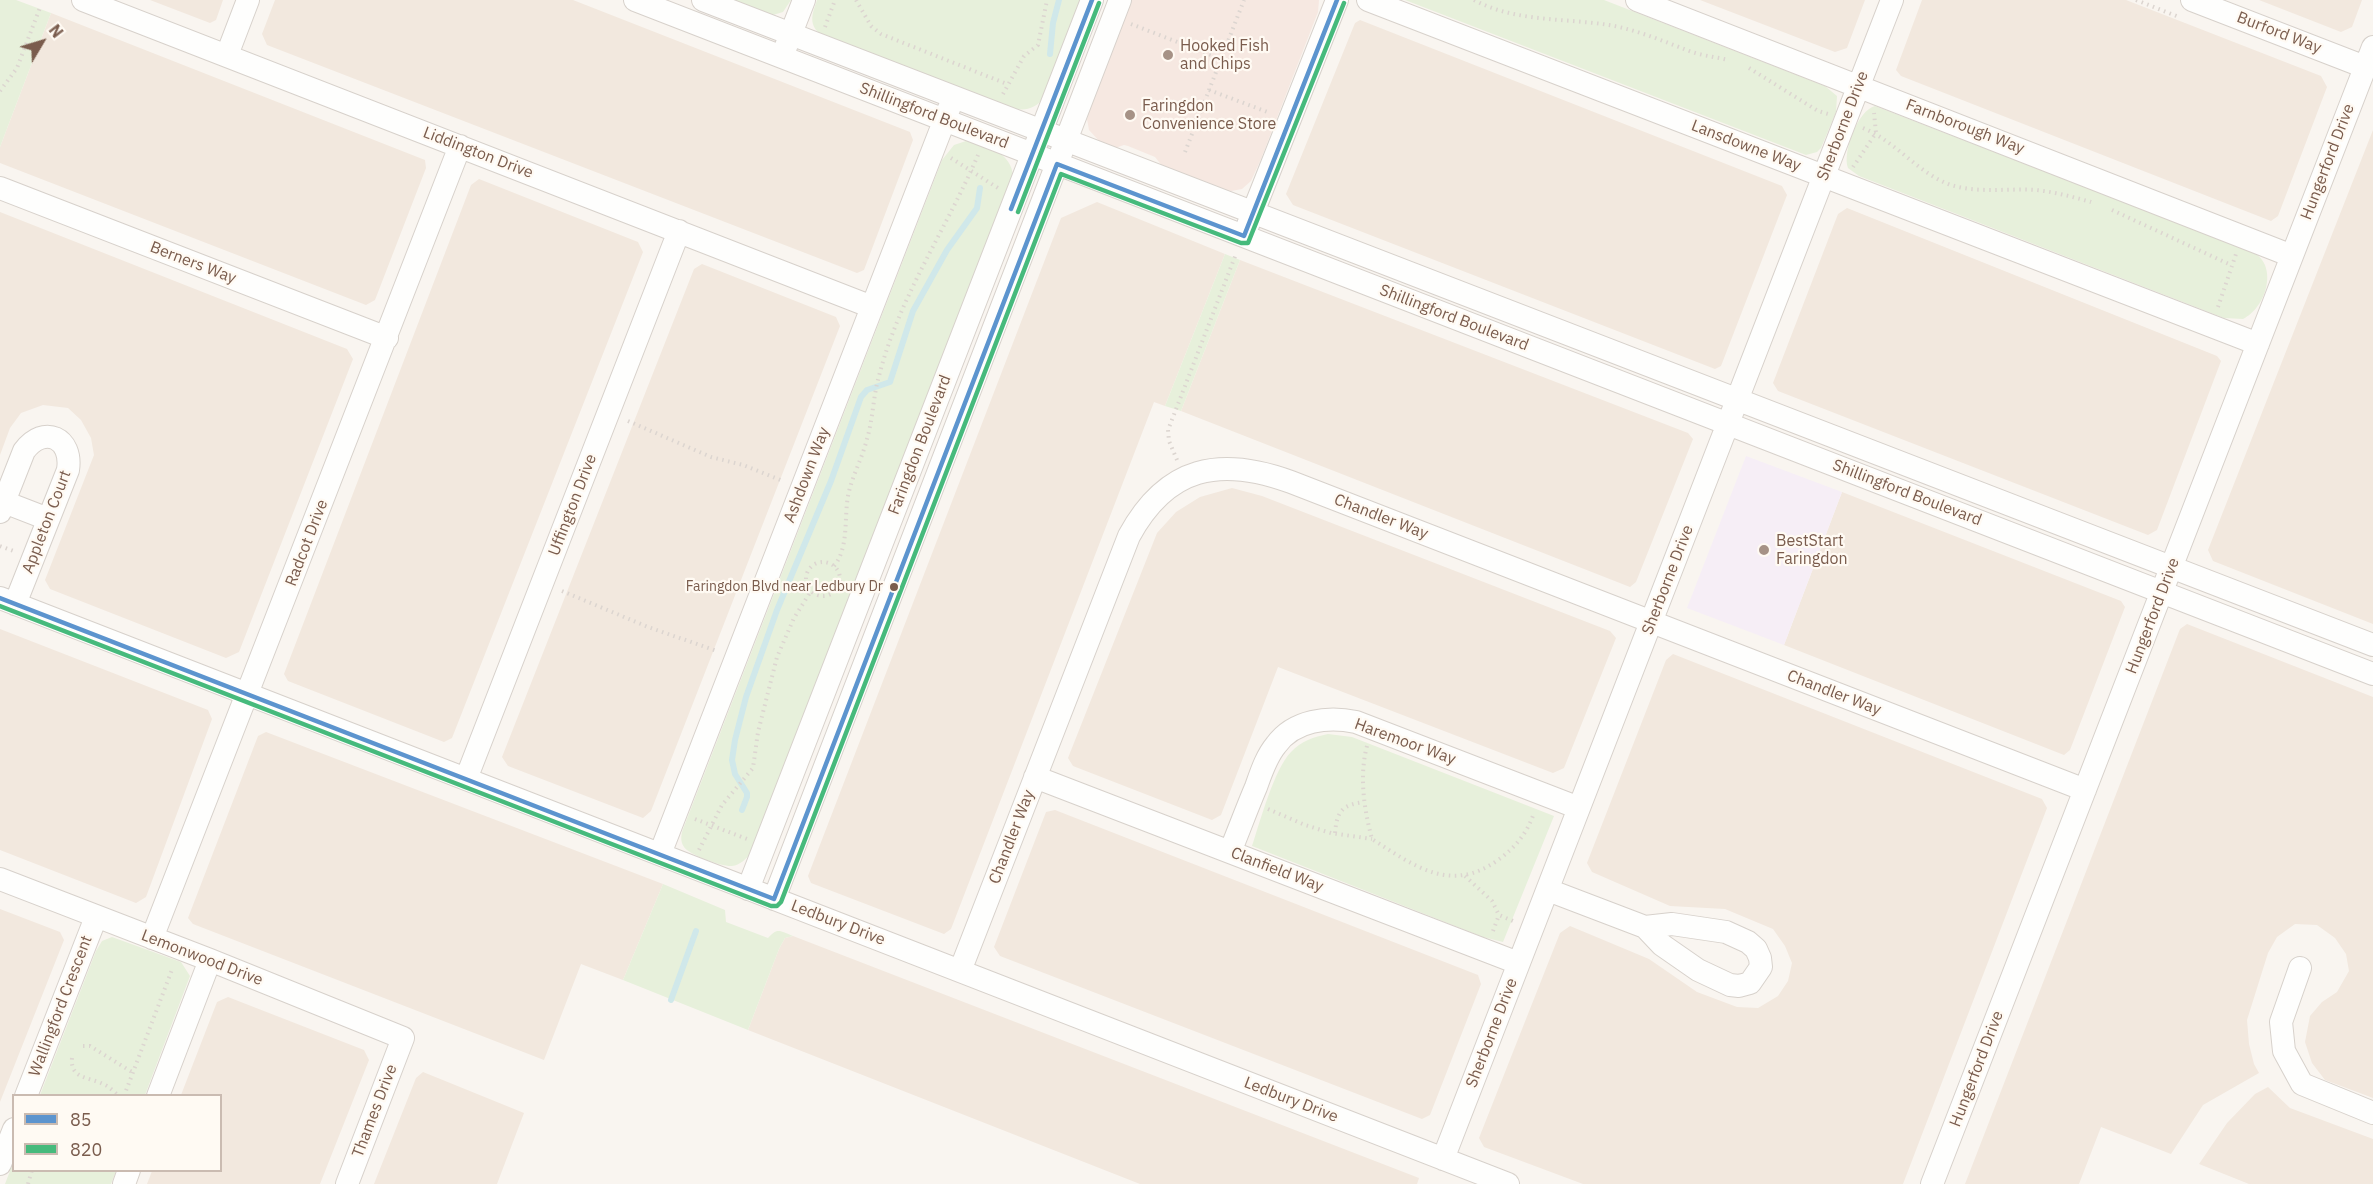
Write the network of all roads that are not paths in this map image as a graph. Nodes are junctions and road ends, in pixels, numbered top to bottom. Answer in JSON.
{"nodes":[{"id":1,"x":83,"y":0,"type":"edge"},
{"id":2,"x":248,"y":0,"type":"edge"},
{"id":3,"x":635,"y":0,"type":"edge"},
{"id":4,"x":703,"y":0,"type":"edge"},
{"id":5,"x":804,"y":0,"type":"edge"},
{"id":6,"x":1092,"y":0,"type":"edge"},
{"id":7,"x":1120,"y":0,"type":"edge"},
{"id":8,"x":1337,"y":0,"type":"edge"},
{"id":9,"x":1368,"y":0,"type":"edge"},
{"id":10,"x":1637,"y":0,"type":"edge"},
{"id":11,"x":1892,"y":0,"type":"edge"},
{"id":12,"x":2192,"y":0,"type":"edge"},
{"id":13,"x":791,"y":34,"type":"junction"},
{"id":14,"x":227,"y":56,"type":"junction"},
{"id":15,"x":782,"y":57,"type":"junction"},
{"id":16,"x":2369,"y":57,"type":"edge"},
{"id":17,"x":1859,"y":86,"type":"junction"},
{"id":18,"x":953,"y":96,"type":"junction"},
{"id":19,"x":944,"y":120,"type":"junction"},
{"id":20,"x":1041,"y":130,"type":"junction"},
{"id":21,"x":1066,"y":140,"type":"junction"},
{"id":22,"x":460,"y":146,"type":"junction"},
{"id":23,"x":1032,"y":154,"type":"junction"},
{"id":24,"x":1057,"y":164,"type":"junction"},
{"id":25,"x":1824,"y":176,"type":"junction"},
{"id":26,"x":0,"y":188,"type":"edge"},
{"id":27,"x":1253,"y":212,"type":"junction"},
{"id":28,"x":679,"y":231,"type":"junction"},
{"id":29,"x":1240,"y":245,"type":"junction"},
{"id":30,"x":2292,"y":256,"type":"junction"},
{"id":31,"x":872,"y":306,"type":"junction"},
{"id":32,"x":387,"y":338,"type":"junction"},
{"id":33,"x":2258,"y":344,"type":"junction"},
{"id":34,"x":1737,"y":400,"type":"junction"},
{"id":35,"x":1728,"y":424,"type":"junction"},
{"id":36,"x":2,"y":507,"type":"edge"},
{"id":37,"x":48,"y":519,"type":"junction"},
{"id":38,"x":889,"y":526,"type":"junction"},
{"id":39,"x":914,"y":534,"type":"junction"},
{"id":40,"x":2172,"y":568,"type":"junction"},
{"id":41,"x":2162,"y":592,"type":"junction"},
{"id":42,"x":7,"y":601,"type":"edge"},
{"id":43,"x":2281,"y":611,"type":"junction"},
{"id":44,"x":1652,"y":622,"type":"junction"},
{"id":45,"x":2272,"y":635,"type":"junction"},
{"id":46,"x":2373,"y":645,"type":"edge"},
{"id":47,"x":2373,"y":674,"type":"edge"},
{"id":48,"x":249,"y":694,"type":"junction"},
{"id":49,"x":1035,"y":777,"type":"junction"},
{"id":50,"x":466,"y":779,"type":"junction"},
{"id":51,"x":2085,"y":790,"type":"junction"},
{"id":52,"x":1579,"y":808,"type":"junction"},
{"id":53,"x":1230,"y":852,"type":"junction"},
{"id":54,"x":660,"y":854,"type":"junction"},
{"id":55,"x":0,"y":879,"type":"edge"},
{"id":56,"x":748,"y":889,"type":"junction"},
{"id":57,"x":1548,"y":890,"type":"junction"},
{"id":58,"x":774,"y":898,"type":"junction"},
{"id":59,"x":96,"y":916,"type":"junction"},
{"id":60,"x":1645,"y":927,"type":"dead end"},
{"id":61,"x":152,"y":938,"type":"junction"},
{"id":62,"x":210,"y":960,"type":"junction"},
{"id":63,"x":1518,"y":963,"type":"junction"},
{"id":64,"x":2300,"y":968,"type":"dead end"},
{"id":65,"x":960,"y":971,"type":"junction"},
{"id":66,"x":404,"y":1038,"type":"joint"},
{"id":67,"x":27,"y":1094,"type":"edge"},
{"id":68,"x":158,"y":1094,"type":"edge"},
{"id":69,"x":2373,"y":1113,"type":"edge"},
{"id":70,"x":12,"y":1134,"type":"edge"},
{"id":71,"x":1443,"y":1159,"type":"junction"},
{"id":72,"x":0,"y":1164,"type":"edge"},
{"id":73,"x":347,"y":1184,"type":"edge"},
{"id":74,"x":1508,"y":1184,"type":"edge"},
{"id":75,"x":1932,"y":1184,"type":"edge"}],
"edges":[{"from":1,"to":14,"type":"street","name":"Liddington Drive"},
{"from":2,"to":14,"type":"street"},
{"from":3,"to":15,"type":"street","name":"Shillingford Boulevard"},
{"from":4,"to":13,"type":"street","name":"Shillingford Boulevard"},
{"from":5,"to":13,"type":"street"},
{"from":6,"to":20,"type":"street","name":"Faringdon Boulevard"},
{"from":7,"to":21,"type":"street","name":"Faringdon Boulevard"},
{"from":8,"to":27,"type":"street"},
{"from":9,"to":25,"type":"street","name":"Lansdowne Way"},
{"from":10,"to":17,"type":"street","name":"Farnborough Way"},
{"from":11,"to":17,"type":"street","name":"Sherborne Drive"},
{"from":12,"to":16,"type":"street","name":"Burford Way"},
{"from":13,"to":15,"type":"street"},
{"from":13,"to":18,"type":"street","name":"Shillingford Boulevard"},
{"from":14,"to":22,"type":"street","name":"Liddington Drive"},
{"from":15,"to":19,"type":"street","name":"Shillingford Boulevard"},
{"from":16,"to":30,"type":"street","name":"Hungerford Drive"},
{"from":17,"to":25,"type":"street","name":"Sherborne Drive"},
{"from":17,"to":30,"type":"street","name":"Farnborough Way"},
{"from":18,"to":19,"type":"street","name":"Ashdown Way"},
{"from":18,"to":20,"type":"street","name":"Shillingford Boulevard"},
{"from":19,"to":23,"type":"street","name":"Shillingford Boulevard"},
{"from":19,"to":31,"type":"street","name":"Ashdown Way"},
{"from":20,"to":21,"type":"street","name":"Shillingford Boulevard"},
{"from":20,"to":23,"type":"street","name":"Faringdon Boulevard"},
{"from":21,"to":24,"type":"street","name":"Faringdon Boulevard"},
{"from":21,"to":27,"type":"street","name":"Shillingford Boulevard"},
{"from":22,"to":28,"type":"street","name":"Liddington Drive"},
{"from":22,"to":32,"type":"street","name":"Radcot Drive"},
{"from":23,"to":24,"type":"street","name":"Shillingford Boulevard"},
{"from":23,"to":38,"type":"street","name":"Faringdon Boulevard"},
{"from":24,"to":29,"type":"street","name":"Shillingford Boulevard"},
{"from":24,"to":39,"type":"street","name":"Faringdon Boulevard"},
{"from":25,"to":33,"type":"street","name":"Lansdowne Way"},
{"from":25,"to":34,"type":"street","name":"Sherborne Drive"},
{"from":26,"to":32,"type":"street","name":"Berners Way"},
{"from":27,"to":29,"type":"street"},
{"from":27,"to":34,"type":"street","name":"Shillingford Boulevard"},
{"from":28,"to":31,"type":"street","name":"Liddington Drive"},
{"from":28,"to":50,"type":"street","name":"Uffington Drive"},
{"from":29,"to":35,"type":"street","name":"Shillingford Boulevard"},
{"from":30,"to":33,"type":"street","name":"Hungerford Drive"},
{"from":31,"to":54,"type":"street","name":"Ashdown Way"},
{"from":32,"to":48,"type":"street","name":"Radcot Drive"},
{"from":33,"to":40,"type":"street","name":"Hungerford Drive"},
{"from":34,"to":35,"type":"street","name":"Sherborne Drive"},
{"from":34,"to":40,"type":"street","name":"Shillingford Boulevard"},
{"from":35,"to":41,"type":"street","name":"Shillingford Boulevard"},
{"from":35,"to":44,"type":"street","name":"Sherborne Drive"},
{"from":36,"to":37,"type":"street"},
{"from":36,"to":37,"type":"street","name":"Appleton Court"},
{"from":37,"to":42,"type":"street","name":"Appleton Court"},
{"from":38,"to":39,"type":"street"},
{"from":38,"to":56,"type":"street","name":"Faringdon Boulevard"},
{"from":39,"to":58,"type":"street","name":"Faringdon Boulevard"},
{"from":40,"to":41,"type":"street","name":"Hungerford Drive"},
{"from":40,"to":43,"type":"street","name":"Shillingford Boulevard"},
{"from":41,"to":45,"type":"street","name":"Shillingford Boulevard"},
{"from":41,"to":51,"type":"street","name":"Hungerford Drive"},
{"from":42,"to":48,"type":"street","name":"Ledbury Drive"},
{"from":43,"to":45,"type":"street"},
{"from":43,"to":46,"type":"street","name":"Shillingford Boulevard"},
{"from":44,"to":49,"type":"street","name":"Chandler Way"},
{"from":44,"to":51,"type":"street","name":"Chandler Way"},
{"from":44,"to":52,"type":"street","name":"Sherborne Drive"},
{"from":45,"to":47,"type":"street","name":"Shillingford Boulevard"},
{"from":48,"to":50,"type":"street","name":"Ledbury Drive"},
{"from":48,"to":61,"type":"street","name":"Radcot Drive"},
{"from":49,"to":53,"type":"street","name":"Clanfield Way"},
{"from":49,"to":65,"type":"street","name":"Chandler Way"},
{"from":50,"to":54,"type":"street","name":"Ledbury Drive"},
{"from":51,"to":75,"type":"street","name":"Hungerford Drive"},
{"from":52,"to":53,"type":"street","name":"Haremoor Way"},
{"from":52,"to":57,"type":"street","name":"Sherborne Drive"},
{"from":53,"to":63,"type":"street","name":"Clanfield Way"},
{"from":54,"to":56,"type":"street","name":"Ledbury Drive"},
{"from":55,"to":59,"type":"street","name":"Lemonwood Drive"},
{"from":56,"to":58,"type":"street","name":"Ledbury Drive"},
{"from":57,"to":60,"type":"street"},
{"from":57,"to":63,"type":"street","name":"Sherborne Drive"},
{"from":58,"to":65,"type":"street","name":"Ledbury Drive"},
{"from":59,"to":61,"type":"street","name":"Lemonwood Drive"},
{"from":59,"to":67,"type":"street","name":"Wallingford Crescent"},
{"from":61,"to":62,"type":"street","name":"Lemonwood Drive"},
{"from":62,"to":66,"type":"street","name":"Lemonwood Drive"},
{"from":62,"to":68,"type":"street"},
{"from":63,"to":71,"type":"street","name":"Sherborne Drive"},
{"from":64,"to":69,"type":"street"},
{"from":65,"to":71,"type":"street","name":"Ledbury Drive"},
{"from":66,"to":73,"type":"street","name":"Thames Drive"},
{"from":70,"to":72,"type":"street"},
{"from":71,"to":74,"type":"street","name":"Ledbury Drive"}]}
